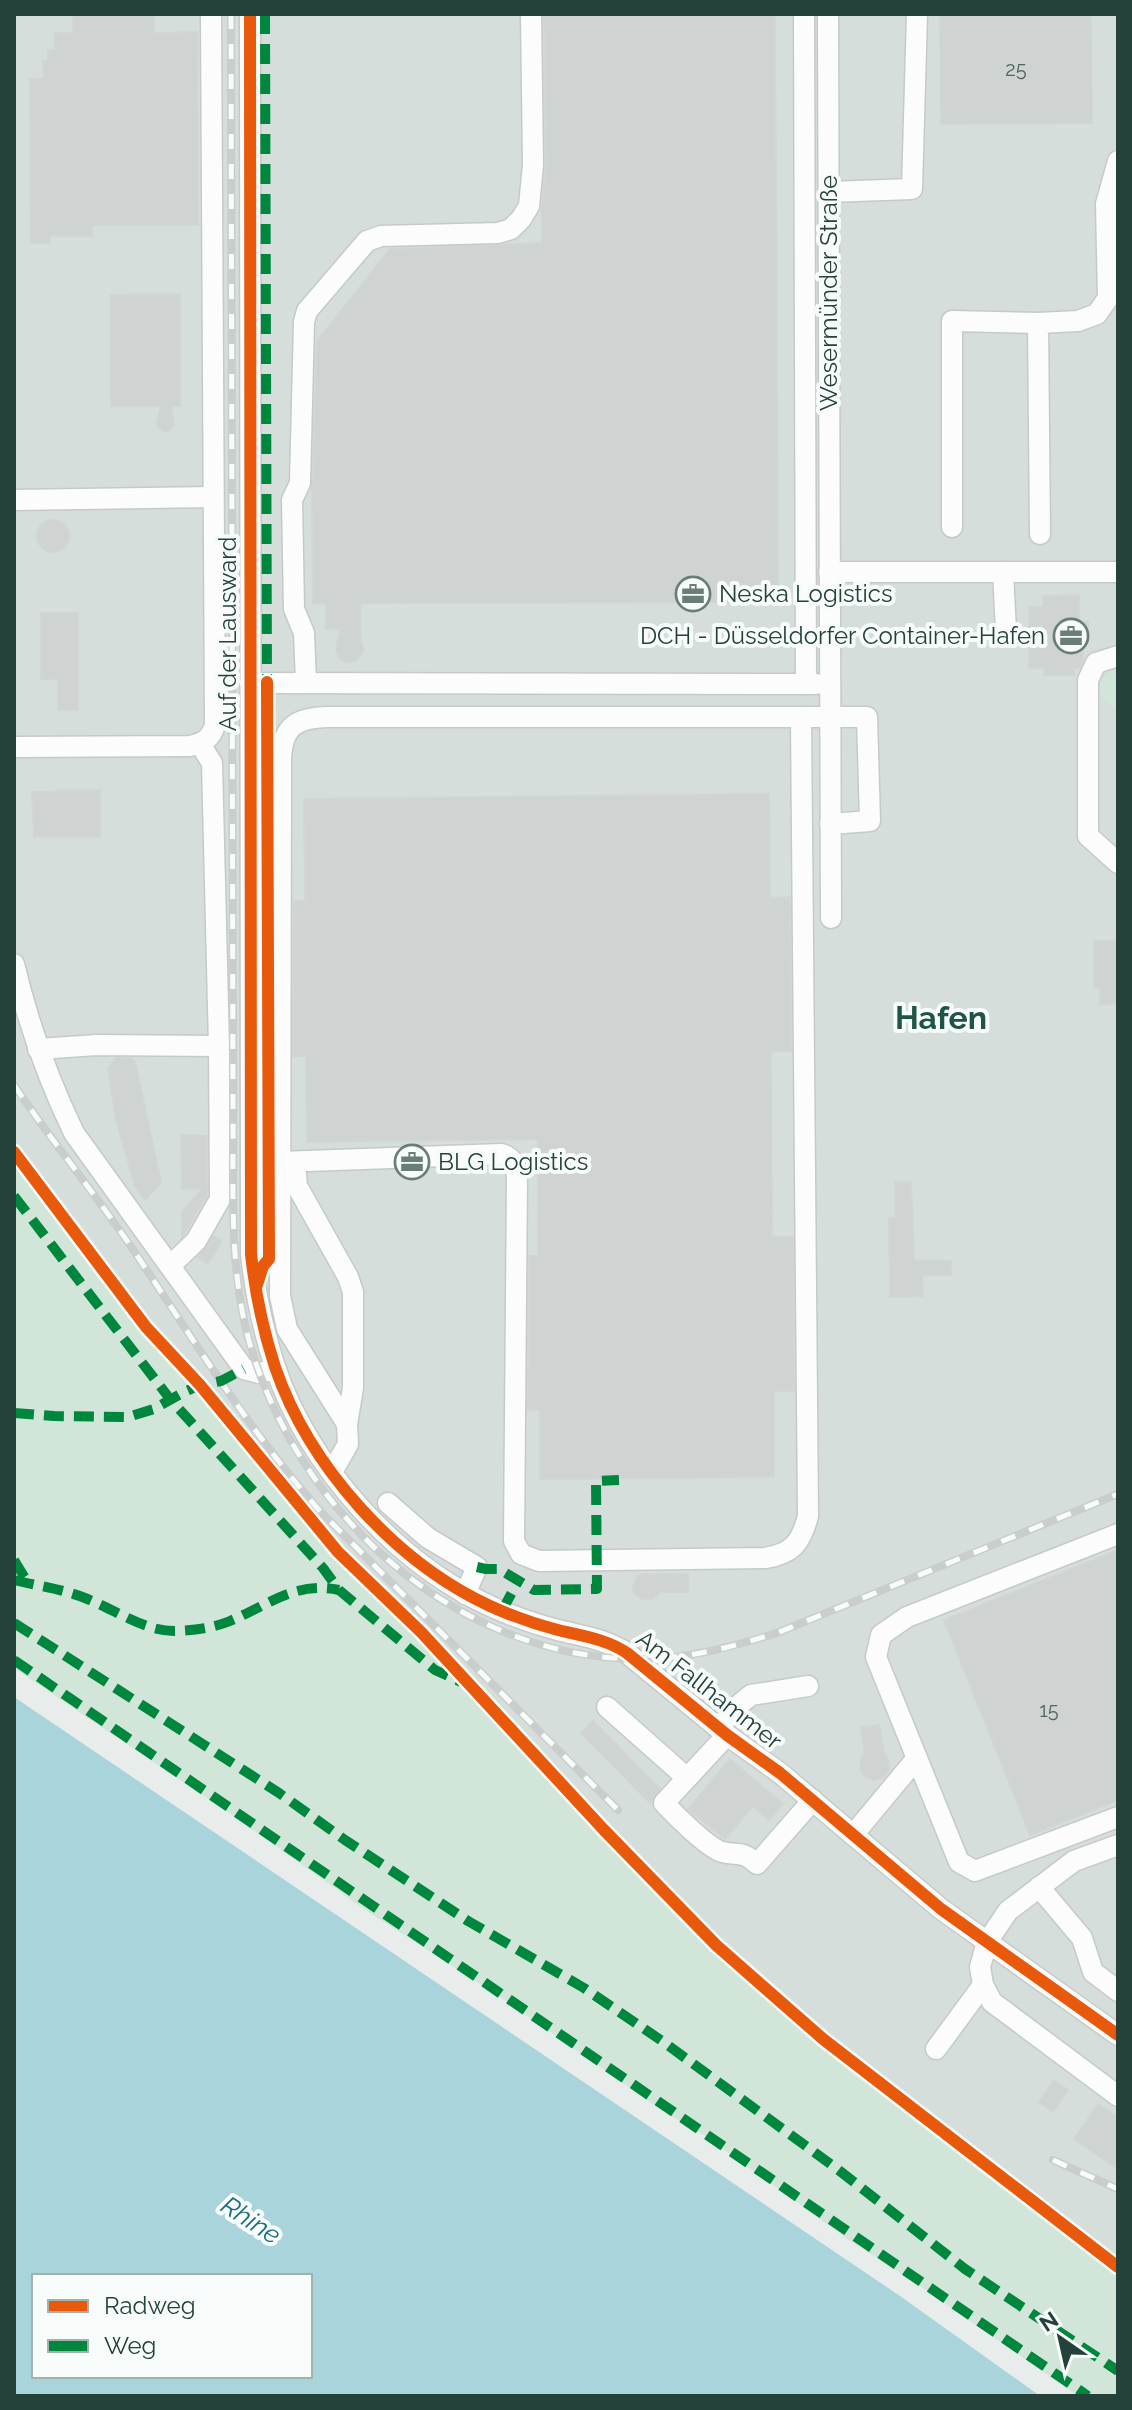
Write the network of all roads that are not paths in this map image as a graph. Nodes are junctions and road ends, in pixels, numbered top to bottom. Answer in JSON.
{"nodes":[{"id":1,"x":211,"y":14,"type":"edge"},
{"id":2,"x":250,"y":14,"type":"edge"},
{"id":3,"x":531,"y":14,"type":"edge"},
{"id":4,"x":804,"y":14,"type":"edge"},
{"id":5,"x":828,"y":14,"type":"edge"},
{"id":6,"x":917,"y":14,"type":"edge"},
{"id":7,"x":1118,"y":161,"type":"edge"},
{"id":8,"x":829,"y":192,"type":"junction"},
{"id":9,"x":1038,"y":323,"type":"junction"},
{"id":10,"x":213,"y":497,"type":"junction"},
{"id":11,"x":14,"y":500,"type":"edge"},
{"id":12,"x":952,"y":527,"type":"dead end"},
{"id":13,"x":1040,"y":534,"type":"dead end"},
{"id":14,"x":829,"y":572,"type":"junction"},
{"id":15,"x":1003,"y":572,"type":"junction"},
{"id":16,"x":1118,"y":572,"type":"edge"},
{"id":17,"x":1006,"y":631,"type":"dead end"},
{"id":18,"x":1118,"y":656,"type":"edge"},
{"id":19,"x":306,"y":682,"type":"junction"},
{"id":20,"x":250,"y":683,"type":"junction"},
{"id":21,"x":829,"y":683,"type":"junction"},
{"id":22,"x":806,"y":684,"type":"junction"},
{"id":23,"x":801,"y":717,"type":"junction"},
{"id":24,"x":829,"y":717,"type":"junction"},
{"id":25,"x":200,"y":744,"type":"junction"},
{"id":26,"x":14,"y":747,"type":"edge"},
{"id":27,"x":830,"y":824,"type":"junction"},
{"id":28,"x":1118,"y":863,"type":"edge"},
{"id":29,"x":831,"y":918,"type":"dead end"},
{"id":30,"x":14,"y":964,"type":"edge"},
{"id":31,"x":21,"y":1021,"type":"edge"},
{"id":32,"x":219,"y":1046,"type":"junction"},
{"id":33,"x":38,"y":1049,"type":"junction"},
{"id":34,"x":287,"y":1162,"type":"junction"},
{"id":35,"x":251,"y":1254,"type":"joint"},
{"id":36,"x":170,"y":1266,"type":"junction"},
{"id":37,"x":276,"y":1369,"type":"junction"},
{"id":38,"x":347,"y":1424,"type":"junction"},
{"id":39,"x":332,"y":1472,"type":"junction"},
{"id":40,"x":388,"y":1503,"type":"dead end"},
{"id":41,"x":1118,"y":1534,"type":"edge"},
{"id":42,"x":465,"y":1594,"type":"junction"},
{"id":43,"x":808,"y":1686,"type":"dead end"},
{"id":44,"x":607,"y":1707,"type":"dead end"},
{"id":45,"x":722,"y":1732,"type":"junction"},
{"id":46,"x":917,"y":1758,"type":"junction"},
{"id":47,"x":687,"y":1778,"type":"junction"},
{"id":48,"x":813,"y":1800,"type":"junction"},
{"id":49,"x":1118,"y":1817,"type":"edge"},
{"id":50,"x":853,"y":1835,"type":"junction"},
{"id":51,"x":1118,"y":1845,"type":"edge"},
{"id":52,"x":1039,"y":1887,"type":"junction"},
{"id":53,"x":987,"y":1942,"type":"junction"},
{"id":54,"x":983,"y":1985,"type":"junction"},
{"id":55,"x":1118,"y":1991,"type":"edge"},
{"id":56,"x":1118,"y":2035,"type":"edge"},
{"id":57,"x":936,"y":2049,"type":"dead end"},
{"id":58,"x":1118,"y":2096,"type":"edge"}],
"edges":[{"from":1,"to":10,"type":"street"},
{"from":2,"to":20,"type":"street","name":"Auf der Lausward"},
{"from":3,"to":19,"type":"street"},
{"from":4,"to":22,"type":"street"},
{"from":5,"to":8,"type":"street","name":"Wesermünder Straße"},
{"from":6,"to":8,"type":"street"},
{"from":7,"to":9,"type":"street"},
{"from":8,"to":14,"type":"street","name":"Wesermünder Straße"},
{"from":9,"to":12,"type":"street"},
{"from":9,"to":13,"type":"street"},
{"from":10,"to":11,"type":"street"},
{"from":10,"to":25,"type":"street"},
{"from":14,"to":15,"type":"street"},
{"from":14,"to":21,"type":"street","name":"Wesermünder Straße"},
{"from":15,"to":16,"type":"street"},
{"from":15,"to":17,"type":"street"},
{"from":18,"to":28,"type":"street"},
{"from":19,"to":20,"type":"street"},
{"from":19,"to":22,"type":"street"},
{"from":20,"to":35,"type":"street","name":"Auf der Lausward"},
{"from":21,"to":22,"type":"street"},
{"from":21,"to":24,"type":"street","name":"Wesermünder Straße"},
{"from":23,"to":24,"type":"street"},
{"from":23,"to":34,"type":"street"},
{"from":23,"to":34,"type":"street"},
{"from":24,"to":27,"type":"street","name":"Wesermünder Straße"},
{"from":24,"to":27,"type":"street"},
{"from":25,"to":26,"type":"street"},
{"from":25,"to":32,"type":"street"},
{"from":27,"to":29,"type":"street","name":"Wesermünder Straße"},
{"from":30,"to":31,"type":"street"},
{"from":31,"to":33,"type":"street"},
{"from":32,"to":33,"type":"street"},
{"from":32,"to":36,"type":"street"},
{"from":33,"to":36,"type":"street"},
{"from":34,"to":38,"type":"street"},
{"from":34,"to":38,"type":"street"},
{"from":35,"to":37,"type":"street","name":"Am Fallhammer"},
{"from":36,"to":37,"type":"street"},
{"from":37,"to":39,"type":"street","name":"Am Fallhammer"},
{"from":38,"to":39,"type":"street"},
{"from":39,"to":42,"type":"street","name":"Am Fallhammer"},
{"from":40,"to":42,"type":"street"},
{"from":41,"to":46,"type":"street"},
{"from":42,"to":45,"type":"street","name":"Am Fallhammer"},
{"from":43,"to":45,"type":"street"},
{"from":44,"to":47,"type":"street"},
{"from":45,"to":47,"type":"street"},
{"from":45,"to":48,"type":"street","name":"Am Fallhammer"},
{"from":46,"to":49,"type":"street"},
{"from":46,"to":50,"type":"street"},
{"from":47,"to":48,"type":"street"},
{"from":48,"to":50,"type":"street","name":"Am Fallhammer"},
{"from":50,"to":53,"type":"street","name":"Am Fallhammer"},
{"from":51,"to":52,"type":"street"},
{"from":52,"to":53,"type":"street"},
{"from":52,"to":55,"type":"street"},
{"from":53,"to":54,"type":"street"},
{"from":53,"to":56,"type":"street","name":"Am Fallhammer"},
{"from":54,"to":57,"type":"street"},
{"from":54,"to":58,"type":"street"}]}
